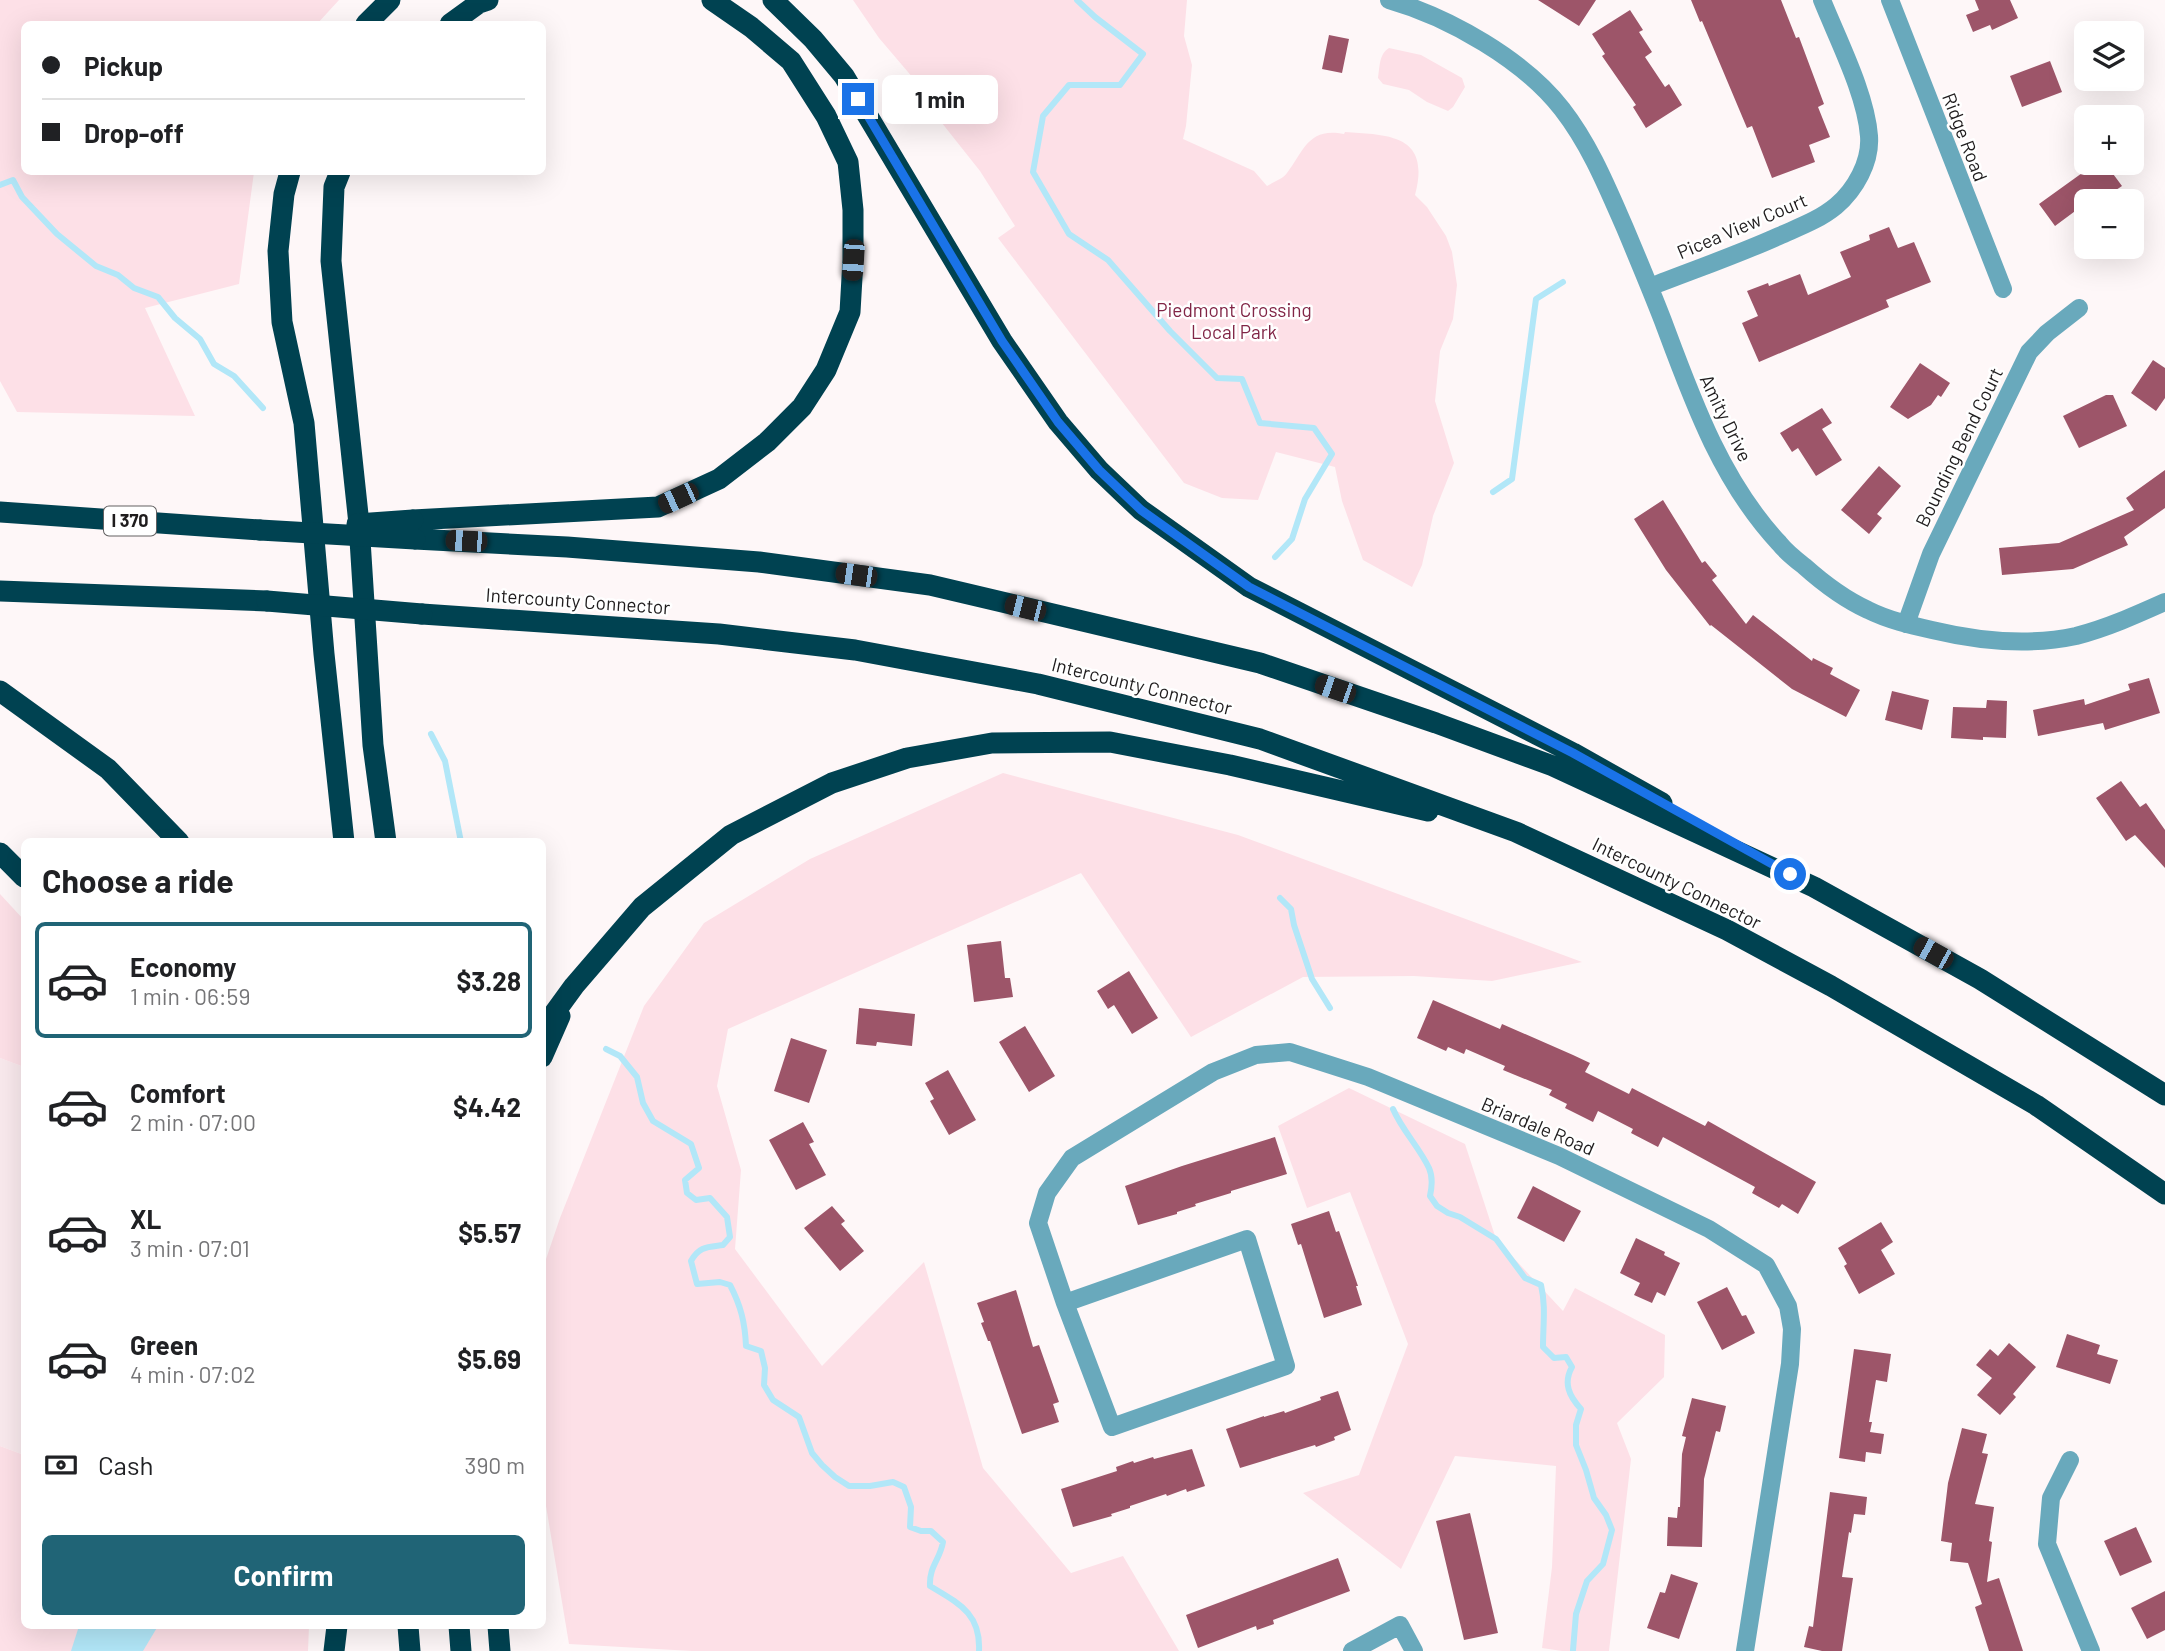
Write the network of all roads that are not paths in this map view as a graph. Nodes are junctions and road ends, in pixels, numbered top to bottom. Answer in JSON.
{"nodes":[{"id":1,"x":390,"y":0,"type":"edge"},
{"id":2,"x":488,"y":0,"type":"edge"},
{"id":3,"x":712,"y":0,"type":"edge"},
{"id":4,"x":773,"y":0,"type":"edge"},
{"id":5,"x":1390,"y":0,"type":"edge"},
{"id":6,"x":1822,"y":0,"type":"edge"},
{"id":7,"x":1890,"y":0,"type":"edge"},
{"id":8,"x":369,"y":21,"type":"edge"},
{"id":9,"x":454,"y":21,"type":"edge"},
{"id":10,"x":289,"y":175,"type":"edge"},
{"id":11,"x":339,"y":175,"type":"edge"},
{"id":12,"x":1650,"y":287,"type":"junction"},
{"id":13,"x":2003,"y":289,"type":"dead end"},
{"id":14,"x":2079,"y":308,"type":"dead end"},
{"id":15,"x":0,"y":512,"type":"edge"},
{"id":16,"x":414,"y":529,"type":"junction"},
{"id":17,"x":0,"y":591,"type":"edge"},
{"id":18,"x":2165,"y":602,"type":"edge"},
{"id":19,"x":1906,"y":624,"type":"junction"},
{"id":20,"x":0,"y":691,"type":"edge"},
{"id":21,"x":1516,"y":832,"type":"junction"},
{"id":22,"x":175,"y":838,"type":"edge"},
{"id":23,"x":344,"y":838,"type":"edge"},
{"id":24,"x":385,"y":838,"type":"edge"},
{"id":25,"x":0,"y":853,"type":"edge"},
{"id":26,"x":21,"y":874,"type":"edge"},
{"id":27,"x":1814,"y":887,"type":"junction"},
{"id":28,"x":574,"y":986,"type":"junction"},
{"id":29,"x":546,"y":1024,"type":"edge"},
{"id":30,"x":546,"y":1048,"type":"edge"},
{"id":31,"x":2165,"y":1095,"type":"edge"},
{"id":32,"x":2165,"y":1194,"type":"edge"},
{"id":33,"x":1065,"y":1303,"type":"junction"},
{"id":34,"x":2070,"y":1460,"type":"dead end"},
{"id":35,"x":337,"y":1629,"type":"edge"},
{"id":36,"x":408,"y":1629,"type":"edge"},
{"id":37,"x":459,"y":1629,"type":"edge"},
{"id":38,"x":498,"y":1629,"type":"edge"},
{"id":39,"x":334,"y":1651,"type":"edge"},
{"id":40,"x":410,"y":1651,"type":"edge"},
{"id":41,"x":461,"y":1651,"type":"edge"},
{"id":42,"x":500,"y":1651,"type":"edge"},
{"id":43,"x":1352,"y":1651,"type":"edge"},
{"id":44,"x":1414,"y":1651,"type":"edge"},
{"id":45,"x":1745,"y":1651,"type":"edge"},
{"id":46,"x":2091,"y":1651,"type":"edge"}],
"edges":[{"from":1,"to":8,"type":"highway"},
{"from":2,"to":9,"type":"highway"},
{"from":3,"to":16,"type":"highway"},
{"from":4,"to":27,"type":"highway"},
{"from":5,"to":12,"type":"street","name":"Amity Drive"},
{"from":6,"to":12,"type":"street","name":"Picea View Court"},
{"from":7,"to":13,"type":"street","name":"Ridge Road"},
{"from":10,"to":23,"type":"highway"},
{"from":11,"to":24,"type":"highway"},
{"from":12,"to":19,"type":"street","name":"Amity Drive"},
{"from":14,"to":19,"type":"street","name":"Bounding Bend Court"},
{"from":15,"to":16,"type":"highway","number":"I 370","bridge":true},
{"from":16,"to":27,"type":"highway"},
{"from":17,"to":21,"type":"highway","name":"Intercounty Connector","bridge":true},
{"from":18,"to":19,"type":"street","name":"Amity Drive"},
{"from":20,"to":22,"type":"highway"},
{"from":21,"to":28,"type":"highway"},
{"from":21,"to":32,"type":"highway","name":"Intercounty Connector"},
{"from":25,"to":26,"type":"highway"},
{"from":27,"to":31,"type":"highway"},
{"from":28,"to":29,"type":"highway"},
{"from":28,"to":30,"type":"highway"},
{"from":33,"to":33,"type":"street","name":"Briardale Road"},
{"from":33,"to":45,"type":"street","name":"Briardale Road"},
{"from":34,"to":46,"type":"street"},
{"from":35,"to":39,"type":"highway"},
{"from":36,"to":40,"type":"highway"},
{"from":37,"to":41,"type":"highway"},
{"from":38,"to":42,"type":"highway"},
{"from":43,"to":44,"type":"street"}]}
